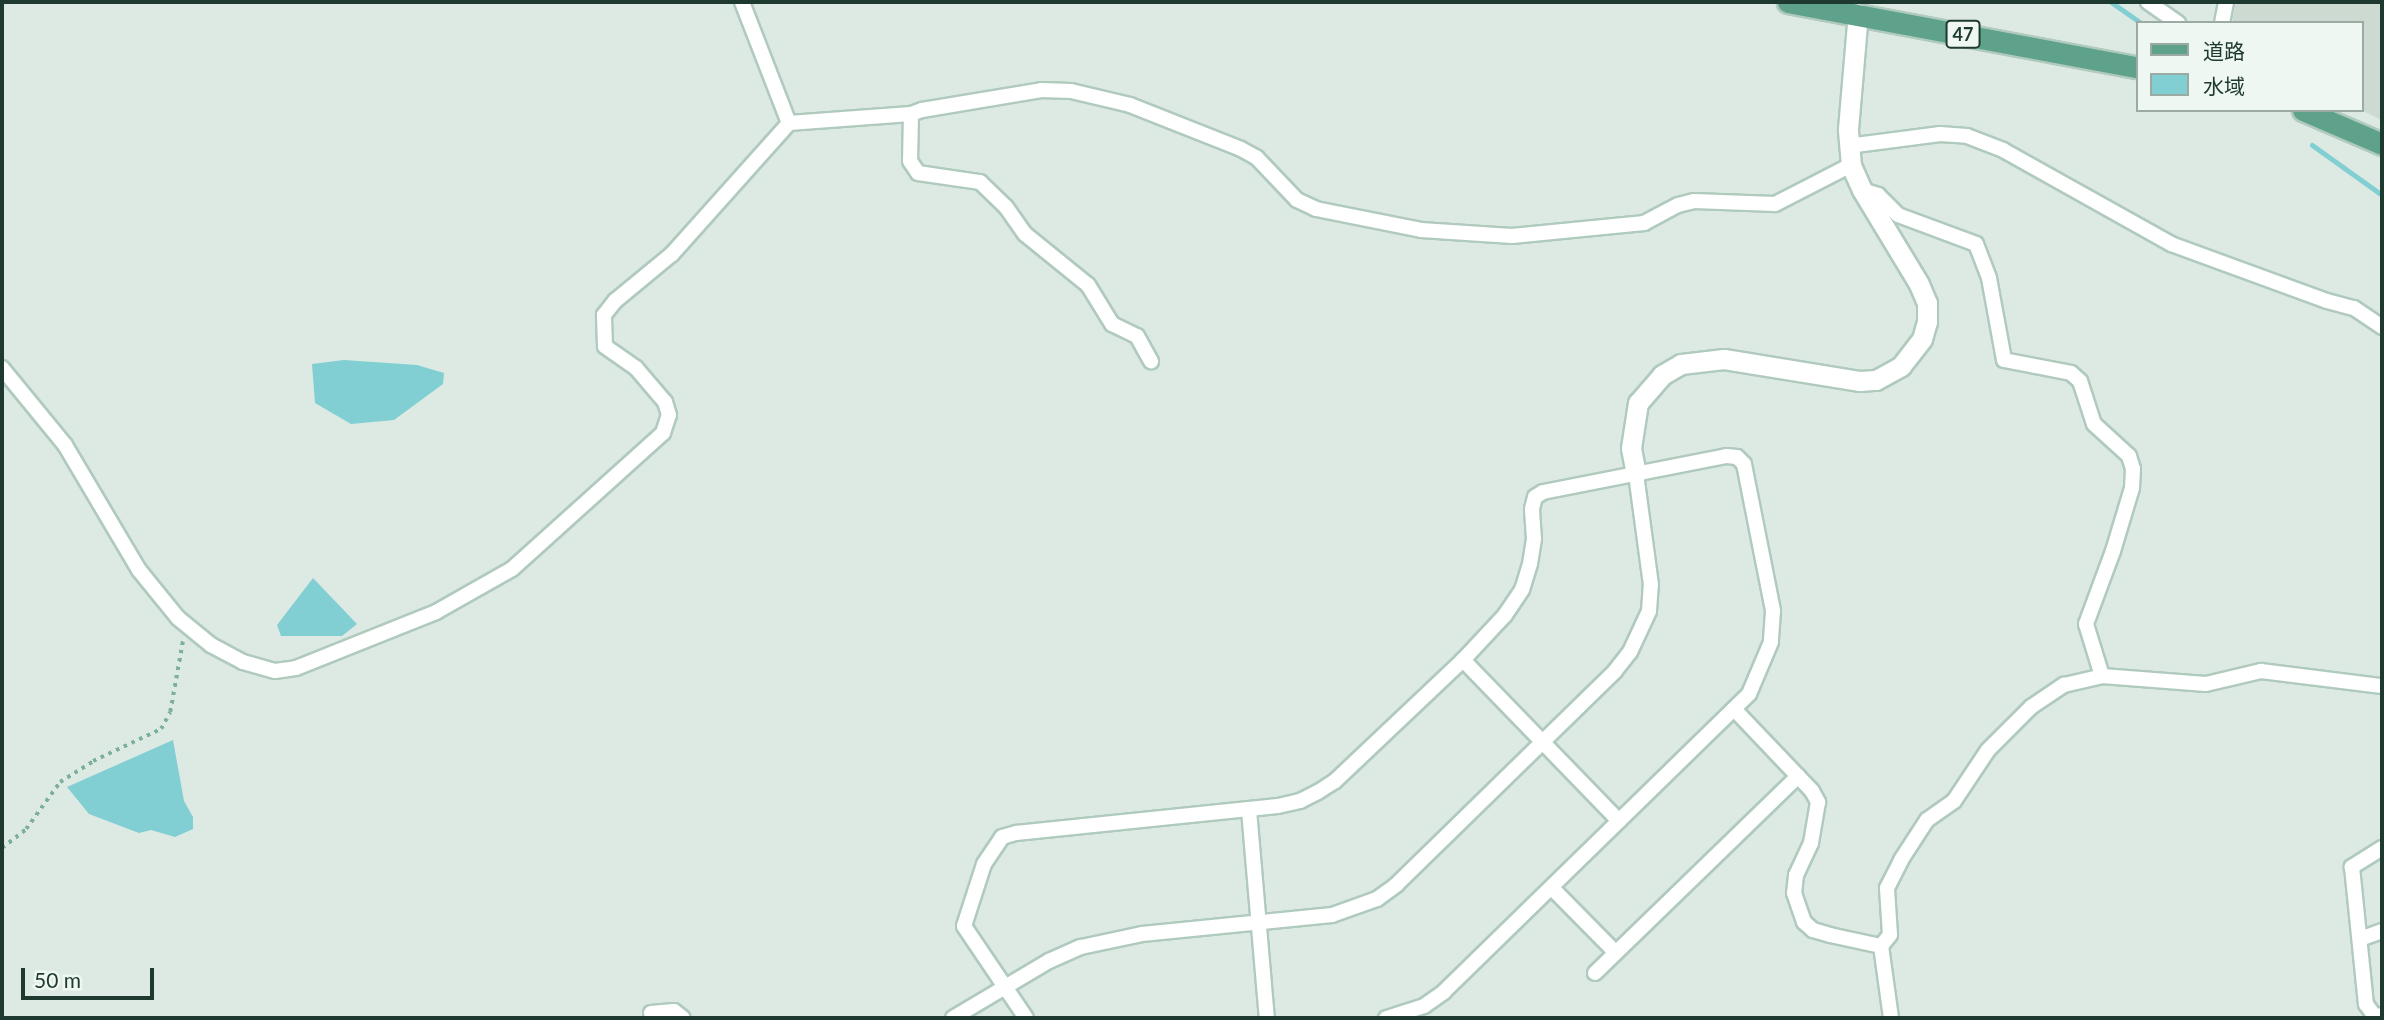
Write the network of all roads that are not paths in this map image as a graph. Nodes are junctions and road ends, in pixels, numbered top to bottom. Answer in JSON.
{"nodes":[{"id":1,"x":742,"y":2,"type":"edge"},
{"id":2,"x":1788,"y":2,"type":"edge"},
{"id":3,"x":2148,"y":2,"type":"edge"},
{"id":4,"x":2226,"y":2,"type":"edge"},
{"id":5,"x":1858,"y":13,"type":"junction"},
{"id":6,"x":2175,"y":21,"type":"edge"},
{"id":7,"x":2222,"y":21,"type":"edge"},
{"id":8,"x":2136,"y":67,"type":"edge"},
{"id":9,"x":2309,"y":112,"type":"edge"},
{"id":10,"x":911,"y":114,"type":"junction"},
{"id":11,"x":789,"y":124,"type":"junction"},
{"id":12,"x":2382,"y":144,"type":"edge"},
{"id":13,"x":1850,"y":156,"type":"junction"},
{"id":14,"x":1862,"y":190,"type":"junction"},
{"id":15,"x":2382,"y":327,"type":"edge"},
{"id":16,"x":1151,"y":361,"type":"dead end"},
{"id":17,"x":2,"y":368,"type":"edge"},
{"id":18,"x":1636,"y":474,"type":"junction"},
{"id":19,"x":1463,"y":660,"type":"junction"},
{"id":20,"x":2102,"y":676,"type":"junction"},
{"id":21,"x":2382,"y":686,"type":"edge"},
{"id":22,"x":1734,"y":709,"type":"junction"},
{"id":23,"x":1543,"y":743,"type":"junction"},
{"id":24,"x":1798,"y":776,"type":"junction"},
{"id":25,"x":1249,"y":810,"type":"junction"},
{"id":26,"x":1619,"y":821,"type":"junction"},
{"id":27,"x":2382,"y":848,"type":"edge"},
{"id":28,"x":1552,"y":888,"type":"junction"},
{"id":29,"x":1258,"y":922,"type":"junction"},
{"id":30,"x":2382,"y":931,"type":"edge"},
{"id":31,"x":2360,"y":939,"type":"junction"},
{"id":32,"x":1881,"y":946,"type":"junction"},
{"id":33,"x":1616,"y":953,"type":"junction"},
{"id":34,"x":1595,"y":973,"type":"dead end"},
{"id":35,"x":1006,"y":987,"type":"junction"},
{"id":36,"x":651,"y":1013,"type":"dead end"},
{"id":37,"x":2382,"y":1015,"type":"edge"},
{"id":38,"x":683,"y":1018,"type":"edge"},
{"id":39,"x":953,"y":1018,"type":"edge"},
{"id":40,"x":1026,"y":1018,"type":"edge"},
{"id":41,"x":1267,"y":1018,"type":"edge"},
{"id":42,"x":1386,"y":1018,"type":"edge"},
{"id":43,"x":1891,"y":1018,"type":"edge"}],
"edges":[{"from":1,"to":11,"type":"street"},
{"from":2,"to":5,"type":"main road","number":"47"},
{"from":3,"to":6,"type":"street"},
{"from":4,"to":7,"type":"street"},
{"from":5,"to":8,"type":"main road","number":"47"},
{"from":5,"to":13,"type":"street"},
{"from":9,"to":12,"type":"main road"},
{"from":10,"to":11,"type":"street"},
{"from":10,"to":13,"type":"street"},
{"from":10,"to":16,"type":"street"},
{"from":11,"to":17,"type":"street"},
{"from":13,"to":14,"type":"street"},
{"from":13,"to":15,"type":"street"},
{"from":14,"to":18,"type":"street"},
{"from":14,"to":20,"type":"street"},
{"from":18,"to":19,"type":"street"},
{"from":18,"to":22,"type":"street"},
{"from":18,"to":23,"type":"street"},
{"from":19,"to":23,"type":"street"},
{"from":19,"to":25,"type":"street"},
{"from":20,"to":21,"type":"street"},
{"from":20,"to":32,"type":"street"},
{"from":22,"to":24,"type":"street"},
{"from":22,"to":26,"type":"street"},
{"from":23,"to":26,"type":"street"},
{"from":23,"to":29,"type":"street"},
{"from":24,"to":32,"type":"street"},
{"from":24,"to":33,"type":"street"},
{"from":25,"to":29,"type":"street"},
{"from":25,"to":35,"type":"street"},
{"from":26,"to":28,"type":"street"},
{"from":27,"to":31,"type":"street"},
{"from":28,"to":33,"type":"street"},
{"from":28,"to":42,"type":"street"},
{"from":29,"to":35,"type":"street"},
{"from":29,"to":41,"type":"street"},
{"from":30,"to":31,"type":"street"},
{"from":31,"to":37,"type":"street"},
{"from":32,"to":43,"type":"street"},
{"from":33,"to":34,"type":"street"},
{"from":35,"to":39,"type":"street"},
{"from":35,"to":40,"type":"street"},
{"from":36,"to":38,"type":"street"}]}
